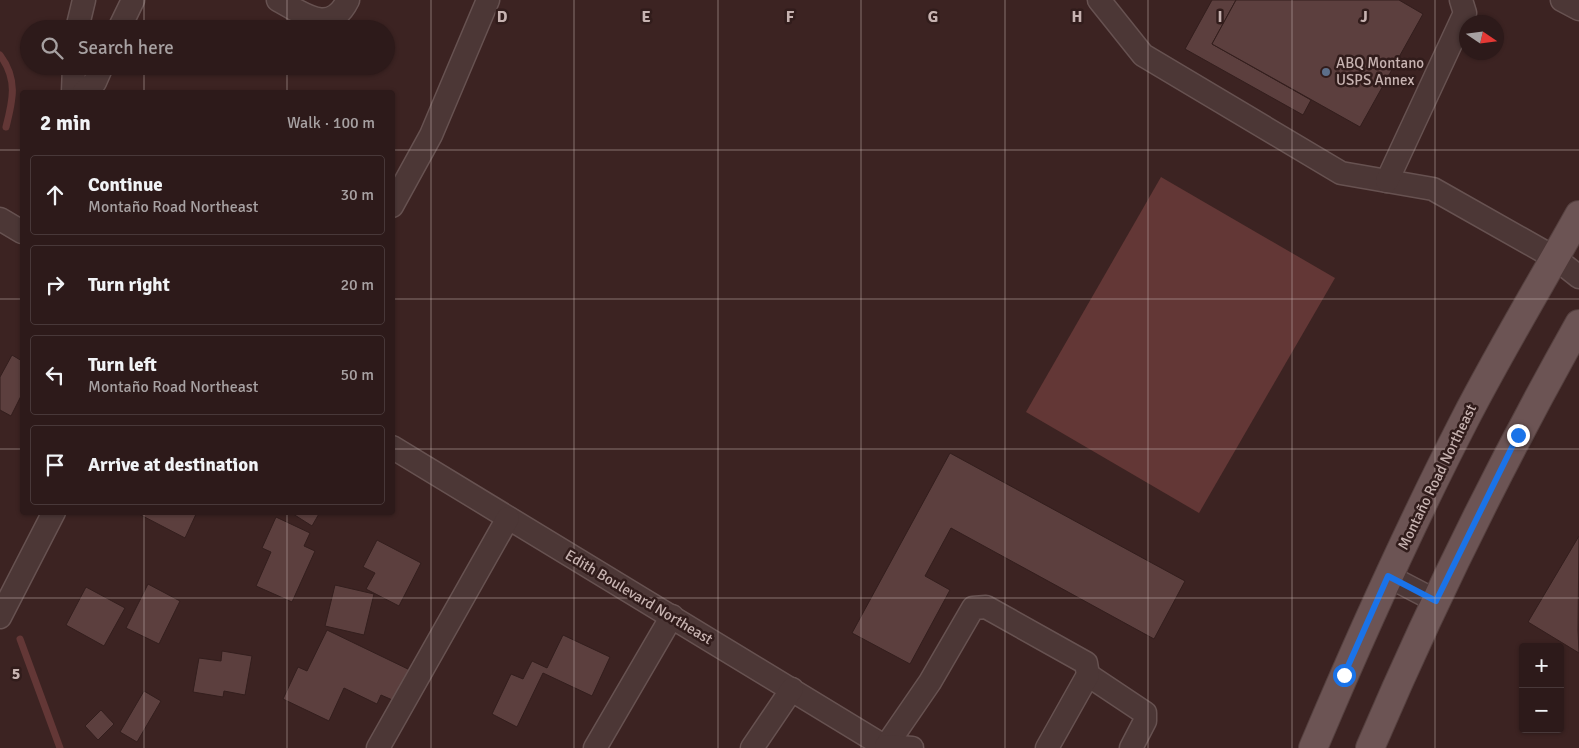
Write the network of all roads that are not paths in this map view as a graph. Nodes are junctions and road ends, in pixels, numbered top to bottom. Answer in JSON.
{"nodes":[{"id":1,"x":84,"y":0,"type":"edge"},
{"id":2,"x":133,"y":0,"type":"edge"},
{"id":3,"x":278,"y":0,"type":"edge"},
{"id":4,"x":348,"y":0,"type":"edge"},
{"id":5,"x":488,"y":0,"type":"edge"},
{"id":6,"x":1099,"y":0,"type":"edge"},
{"id":7,"x":1461,"y":0,"type":"edge"},
{"id":8,"x":1562,"y":0,"type":"edge"},
{"id":9,"x":1579,"y":10,"type":"edge"},
{"id":10,"x":79,"y":20,"type":"edge"},
{"id":11,"x":123,"y":20,"type":"edge"},
{"id":12,"x":74,"y":75,"type":"edge"},
{"id":13,"x":98,"y":75,"type":"edge"},
{"id":14,"x":73,"y":90,"type":"edge"},
{"id":15,"x":86,"y":90,"type":"edge"},
{"id":16,"x":1387,"y":181,"type":"junction"},
{"id":17,"x":395,"y":201,"type":"edge"},
{"id":18,"x":1579,"y":215,"type":"edge"},
{"id":19,"x":0,"y":219,"type":"edge"},
{"id":20,"x":20,"y":229,"type":"edge"},
{"id":21,"x":1555,"y":258,"type":"junction"},
{"id":22,"x":1579,"y":277,"type":"edge"},
{"id":23,"x":1579,"y":324,"type":"edge"},
{"id":24,"x":395,"y":449,"type":"edge"},
{"id":25,"x":52,"y":515,"type":"edge"},
{"id":26,"x":508,"y":518,"type":"junction"},
{"id":27,"x":1388,"y":576,"type":"junction"},
{"id":28,"x":1436,"y":601,"type":"junction"},
{"id":29,"x":672,"y":616,"type":"junction"},
{"id":30,"x":0,"y":617,"type":"edge"},
{"id":31,"x":1088,"y":675,"type":"junction"},
{"id":32,"x":792,"y":690,"type":"junction"},
{"id":33,"x":886,"y":747,"type":"edge"},
{"id":34,"x":378,"y":748,"type":"edge"},
{"id":35,"x":595,"y":748,"type":"edge"},
{"id":36,"x":752,"y":748,"type":"edge"},
{"id":37,"x":912,"y":748,"type":"edge"},
{"id":38,"x":1047,"y":748,"type":"edge"},
{"id":39,"x":1131,"y":748,"type":"edge"},
{"id":40,"x":1313,"y":748,"type":"edge"},
{"id":41,"x":1370,"y":748,"type":"edge"}],
"edges":[{"from":1,"to":10,"type":"street"},
{"from":2,"to":11,"type":"street"},
{"from":3,"to":4,"type":"street"},
{"from":5,"to":17,"type":"street"},
{"from":6,"to":16,"type":"street"},
{"from":7,"to":16,"type":"street"},
{"from":8,"to":9,"type":"street"},
{"from":12,"to":14,"type":"street"},
{"from":13,"to":15,"type":"street"},
{"from":16,"to":21,"type":"street"},
{"from":18,"to":21,"type":"main road","name":"Montaño Road Northeast"},
{"from":19,"to":20,"type":"street"},
{"from":21,"to":22,"type":"street"},
{"from":21,"to":27,"type":"main road","name":"Montaño Road Northeast"},
{"from":23,"to":28,"type":"main road"},
{"from":24,"to":26,"type":"street","name":"Edith Boulevard Northeast"},
{"from":25,"to":30,"type":"street"},
{"from":26,"to":29,"type":"street","name":"Edith Boulevard Northeast"},
{"from":26,"to":34,"type":"street"},
{"from":27,"to":28,"type":"street"},
{"from":27,"to":40,"type":"main road","name":"Montaño Road Northeast"},
{"from":28,"to":41,"type":"main road"},
{"from":29,"to":32,"type":"street","name":"Edith Boulevard Northeast"},
{"from":29,"to":35,"type":"street"},
{"from":31,"to":33,"type":"street"},
{"from":31,"to":38,"type":"street"},
{"from":31,"to":39,"type":"street"},
{"from":32,"to":33,"type":"street","name":"Edith Boulevard Northeast"},
{"from":32,"to":36,"type":"street"},
{"from":33,"to":37,"type":"street","name":"Edith Boulevard Northeast"}]}
